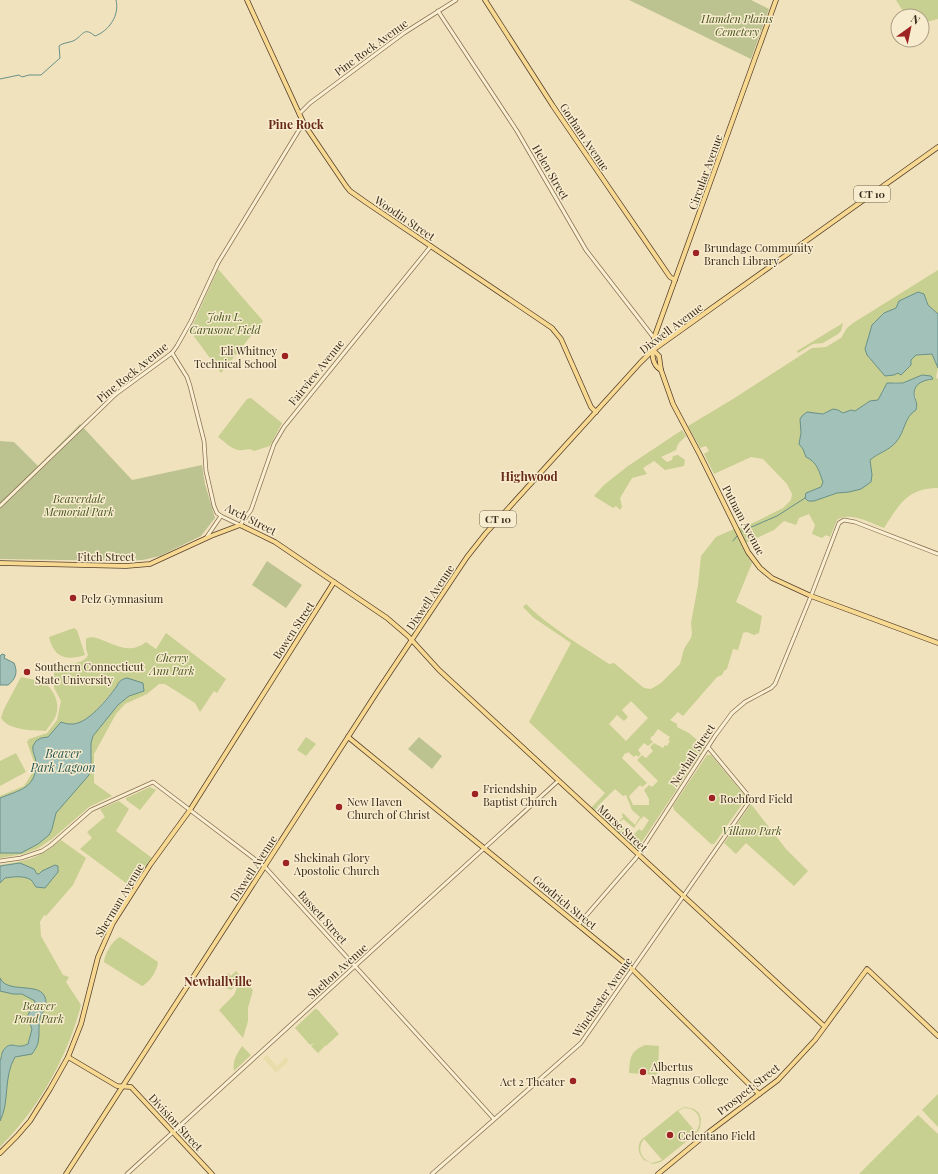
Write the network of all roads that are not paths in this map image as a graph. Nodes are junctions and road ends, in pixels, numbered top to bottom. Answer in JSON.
{"nodes":[{"id":1,"x":246,"y":0,"type":"edge"},
{"id":2,"x":456,"y":0,"type":"edge"},
{"id":3,"x":485,"y":0,"type":"edge"},
{"id":4,"x":776,"y":0,"type":"edge"},
{"id":5,"x":438,"y":11,"type":"junction"},
{"id":6,"x":299,"y":114,"type":"junction"},
{"id":7,"x":304,"y":124,"type":"junction"},
{"id":8,"x":938,"y":147,"type":"edge"},
{"id":9,"x":431,"y":246,"type":"junction"},
{"id":10,"x":675,"y":280,"type":"junction"},
{"id":11,"x":654,"y":338,"type":"junction"},
{"id":12,"x":653,"y":350,"type":"junction"},
{"id":13,"x":172,"y":353,"type":"junction"},
{"id":14,"x":661,"y":370,"type":"junction"},
{"id":15,"x":596,"y":412,"type":"junction"},
{"id":16,"x":0,"y":506,"type":"edge"},
{"id":17,"x":221,"y":516,"type":"junction"},
{"id":18,"x":240,"y":525,"type":"junction"},
{"id":19,"x":206,"y":538,"type":"junction"},
{"id":20,"x":938,"y":554,"type":"edge"},
{"id":21,"x":0,"y":563,"type":"edge"},
{"id":22,"x":334,"y":582,"type":"junction"},
{"id":23,"x":811,"y":596,"type":"junction"},
{"id":24,"x":412,"y":640,"type":"junction"},
{"id":25,"x":938,"y":643,"type":"edge"},
{"id":26,"x":268,"y":687,"type":"joint"},
{"id":27,"x":348,"y":737,"type":"junction"},
{"id":28,"x":708,"y":747,"type":"junction"},
{"id":29,"x":558,"y":781,"type":"junction"},
{"id":30,"x":190,"y":810,"type":"junction"},
{"id":31,"x":484,"y":848,"type":"junction"},
{"id":32,"x":638,"y":854,"type":"junction"},
{"id":33,"x":0,"y":861,"type":"edge"},
{"id":34,"x":265,"y":867,"type":"junction"},
{"id":35,"x":683,"y":896,"type":"junction"},
{"id":36,"x":578,"y":924,"type":"junction"},
{"id":37,"x":355,"y":966,"type":"junction"},
{"id":38,"x":632,"y":969,"type":"junction"},
{"id":39,"x":824,"y":1026,"type":"junction"},
{"id":40,"x":938,"y":1036,"type":"edge"},
{"id":41,"x":68,"y":1058,"type":"junction"},
{"id":42,"x":124,"y":1086,"type":"junction"},
{"id":43,"x":759,"y":1094,"type":"junction"},
{"id":44,"x":494,"y":1119,"type":"junction"},
{"id":45,"x":174,"y":1132,"type":"junction"},
{"id":46,"x":0,"y":1153,"type":"edge"},
{"id":47,"x":66,"y":1174,"type":"edge"},
{"id":48,"x":128,"y":1174,"type":"edge"},
{"id":49,"x":212,"y":1174,"type":"edge"},
{"id":50,"x":432,"y":1174,"type":"edge"},
{"id":51,"x":658,"y":1174,"type":"edge"}],
"edges":[{"from":1,"to":6,"type":"main road","name":"Woodin Street"},
{"from":2,"to":5,"type":"street","name":"Pine Rock Avenue"},
{"from":3,"to":10,"type":"main road","name":"Gorham Avenue"},
{"from":4,"to":10,"type":"main road","name":"Circular Avenue"},
{"from":5,"to":6,"type":"street","name":"Pine Rock Avenue"},
{"from":5,"to":11,"type":"street","name":"Helen Street"},
{"from":6,"to":7,"type":"main road","name":"Woodin Street"},
{"from":7,"to":9,"type":"main road","name":"Woodin Street"},
{"from":7,"to":13,"type":"street","name":"Pine Rock Avenue"},
{"from":8,"to":12,"type":"main road","name":"Dixwell Avenue","number":"CT 10"},
{"from":9,"to":15,"type":"main road","name":"Woodin Street"},
{"from":9,"to":18,"type":"street","name":"Fairview Avenue"},
{"from":10,"to":11,"type":"main road","name":"Circular Avenue"},
{"from":11,"to":12,"type":"main road","name":"Circular Avenue"},
{"from":12,"to":14,"type":"main road","name":"Putnam Avenue"},
{"from":12,"to":14,"type":"main road","name":"Putnam Avenue"},
{"from":12,"to":15,"type":"main road","name":"Dixwell Avenue","number":"CT 10"},
{"from":13,"to":16,"type":"street","name":"Pine Rock Avenue"},
{"from":13,"to":17,"type":"street","name":"Arch Street"},
{"from":14,"to":23,"type":"main road","name":"Putnam Avenue"},
{"from":15,"to":24,"type":"main road","name":"Dixwell Avenue","number":"CT 10"},
{"from":17,"to":18,"type":"street","name":"Arch Street"},
{"from":17,"to":19,"type":"street"},
{"from":18,"to":19,"type":"main road","name":"Fitch Street"},
{"from":18,"to":22,"type":"main road","name":"Arch Street"},
{"from":19,"to":21,"type":"main road","name":"Fitch Street"},
{"from":20,"to":23,"type":"street","name":"Newhall Street"},
{"from":22,"to":24,"type":"main road","name":"Arch Street"},
{"from":22,"to":26,"type":"main road","name":"Bowen Street"},
{"from":23,"to":25,"type":"main road","name":"Putnam Avenue"},
{"from":23,"to":28,"type":"street","name":"Newhall Street"},
{"from":24,"to":27,"type":"main road","name":"Dixwell Avenue"},
{"from":24,"to":29,"type":"main road","name":"Morse Street"},
{"from":26,"to":30,"type":"main road","name":"Sherman Avenue"},
{"from":27,"to":31,"type":"main road","name":"Goodrich Street"},
{"from":27,"to":34,"type":"main road","name":"Dixwell Avenue"},
{"from":28,"to":32,"type":"street","name":"Newhall Street"},
{"from":28,"to":35,"type":"street","name":"Winchester Avenue"},
{"from":29,"to":31,"type":"street","name":"Shelton Avenue"},
{"from":29,"to":32,"type":"main road","name":"Morse Street"},
{"from":30,"to":33,"type":"street","name":"Bassett Street"},
{"from":30,"to":34,"type":"street","name":"Bassett Street"},
{"from":30,"to":41,"type":"main road","name":"Sherman Avenue"},
{"from":31,"to":36,"type":"main road","name":"Goodrich Street"},
{"from":31,"to":37,"type":"street","name":"Shelton Avenue"},
{"from":32,"to":35,"type":"main road","name":"Morse Street"},
{"from":32,"to":36,"type":"street","name":"Newhall Street"},
{"from":34,"to":37,"type":"street","name":"Bassett Street"},
{"from":34,"to":42,"type":"main road","name":"Dixwell Avenue"},
{"from":35,"to":38,"type":"street","name":"Winchester Avenue"},
{"from":35,"to":39,"type":"main road","name":"Morse Street"},
{"from":36,"to":38,"type":"main road","name":"Goodrich Street"},
{"from":37,"to":44,"type":"street","name":"Bassett Street"},
{"from":37,"to":45,"type":"street","name":"Shelton Avenue"},
{"from":38,"to":43,"type":"main road","name":"Goodrich Street"},
{"from":38,"to":44,"type":"street","name":"Winchester Avenue"},
{"from":39,"to":40,"type":"main road","name":"Prospect Street"},
{"from":39,"to":43,"type":"main road","name":"Prospect Street"},
{"from":41,"to":42,"type":"main road","name":"Division Street"},
{"from":41,"to":46,"type":"main road","name":"Sherman Avenue"},
{"from":42,"to":45,"type":"main road","name":"Division Street"},
{"from":42,"to":47,"type":"main road","name":"Dixwell Avenue"},
{"from":43,"to":51,"type":"main road","name":"Prospect Street"},
{"from":44,"to":50,"type":"street","name":"Winchester Avenue"},
{"from":45,"to":48,"type":"street","name":"Shelton Avenue"},
{"from":45,"to":49,"type":"main road","name":"Division Street"}]}
